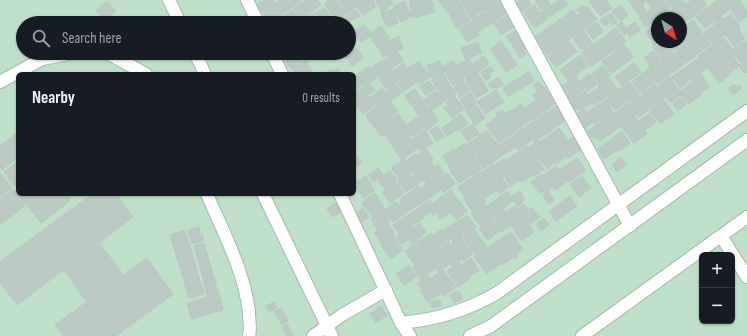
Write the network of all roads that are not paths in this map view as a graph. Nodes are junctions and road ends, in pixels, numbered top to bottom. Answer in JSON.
{"nodes":[{"id":1,"x":169,"y":0,"type":"edge"},
{"id":2,"x":247,"y":0,"type":"edge"},
{"id":3,"x":507,"y":0,"type":"edge"},
{"id":4,"x":177,"y":16,"type":"edge"},
{"id":5,"x":255,"y":16,"type":"edge"},
{"id":6,"x":40,"y":60,"type":"edge"},
{"id":7,"x":120,"y":60,"type":"edge"},
{"id":8,"x":198,"y":60,"type":"edge"},
{"id":9,"x":275,"y":60,"type":"edge"},
{"id":10,"x":18,"y":72,"type":"edge"},
{"id":11,"x":142,"y":72,"type":"edge"},
{"id":12,"x":204,"y":72,"type":"edge"},
{"id":13,"x":281,"y":72,"type":"edge"},
{"id":14,"x":16,"y":73,"type":"edge"},
{"id":15,"x":0,"y":82,"type":"edge"},
{"id":16,"x":747,"y":111,"type":"edge"},
{"id":17,"x":747,"y":140,"type":"edge"},
{"id":18,"x":208,"y":196,"type":"edge"},
{"id":19,"x":264,"y":196,"type":"edge"},
{"id":20,"x":341,"y":196,"type":"edge"},
{"id":21,"x":618,"y":206,"type":"junction"},
{"id":22,"x":747,"y":217,"type":"edge"},
{"id":23,"x":630,"y":226,"type":"junction"},
{"id":24,"x":721,"y":236,"type":"junction"},
{"id":25,"x":747,"y":277,"type":"edge"},
{"id":26,"x":386,"y":290,"type":"junction"},
{"id":27,"x":401,"y":323,"type":"junction"},
{"id":28,"x":330,"y":331,"type":"edge"},
{"id":29,"x":249,"y":336,"type":"edge"},
{"id":30,"x":313,"y":336,"type":"edge"},
{"id":31,"x":410,"y":336,"type":"edge"},
{"id":32,"x":470,"y":336,"type":"edge"},
{"id":33,"x":582,"y":336,"type":"edge"}],
"edges":[{"from":1,"to":4,"type":"street"},
{"from":2,"to":5,"type":"street"},
{"from":3,"to":21,"type":"street"},
{"from":6,"to":10,"type":"street"},
{"from":7,"to":11,"type":"street"},
{"from":8,"to":12,"type":"street"},
{"from":9,"to":13,"type":"street"},
{"from":14,"to":15,"type":"street"},
{"from":16,"to":21,"type":"street"},
{"from":17,"to":23,"type":"street"},
{"from":18,"to":29,"type":"street"},
{"from":19,"to":28,"type":"street"},
{"from":20,"to":26,"type":"street"},
{"from":21,"to":23,"type":"street"},
{"from":21,"to":27,"type":"street"},
{"from":22,"to":24,"type":"street"},
{"from":23,"to":32,"type":"street"},
{"from":24,"to":25,"type":"street"},
{"from":24,"to":33,"type":"street"},
{"from":26,"to":27,"type":"street"},
{"from":26,"to":28,"type":"street"},
{"from":27,"to":31,"type":"street"},
{"from":28,"to":30,"type":"street"}]}
